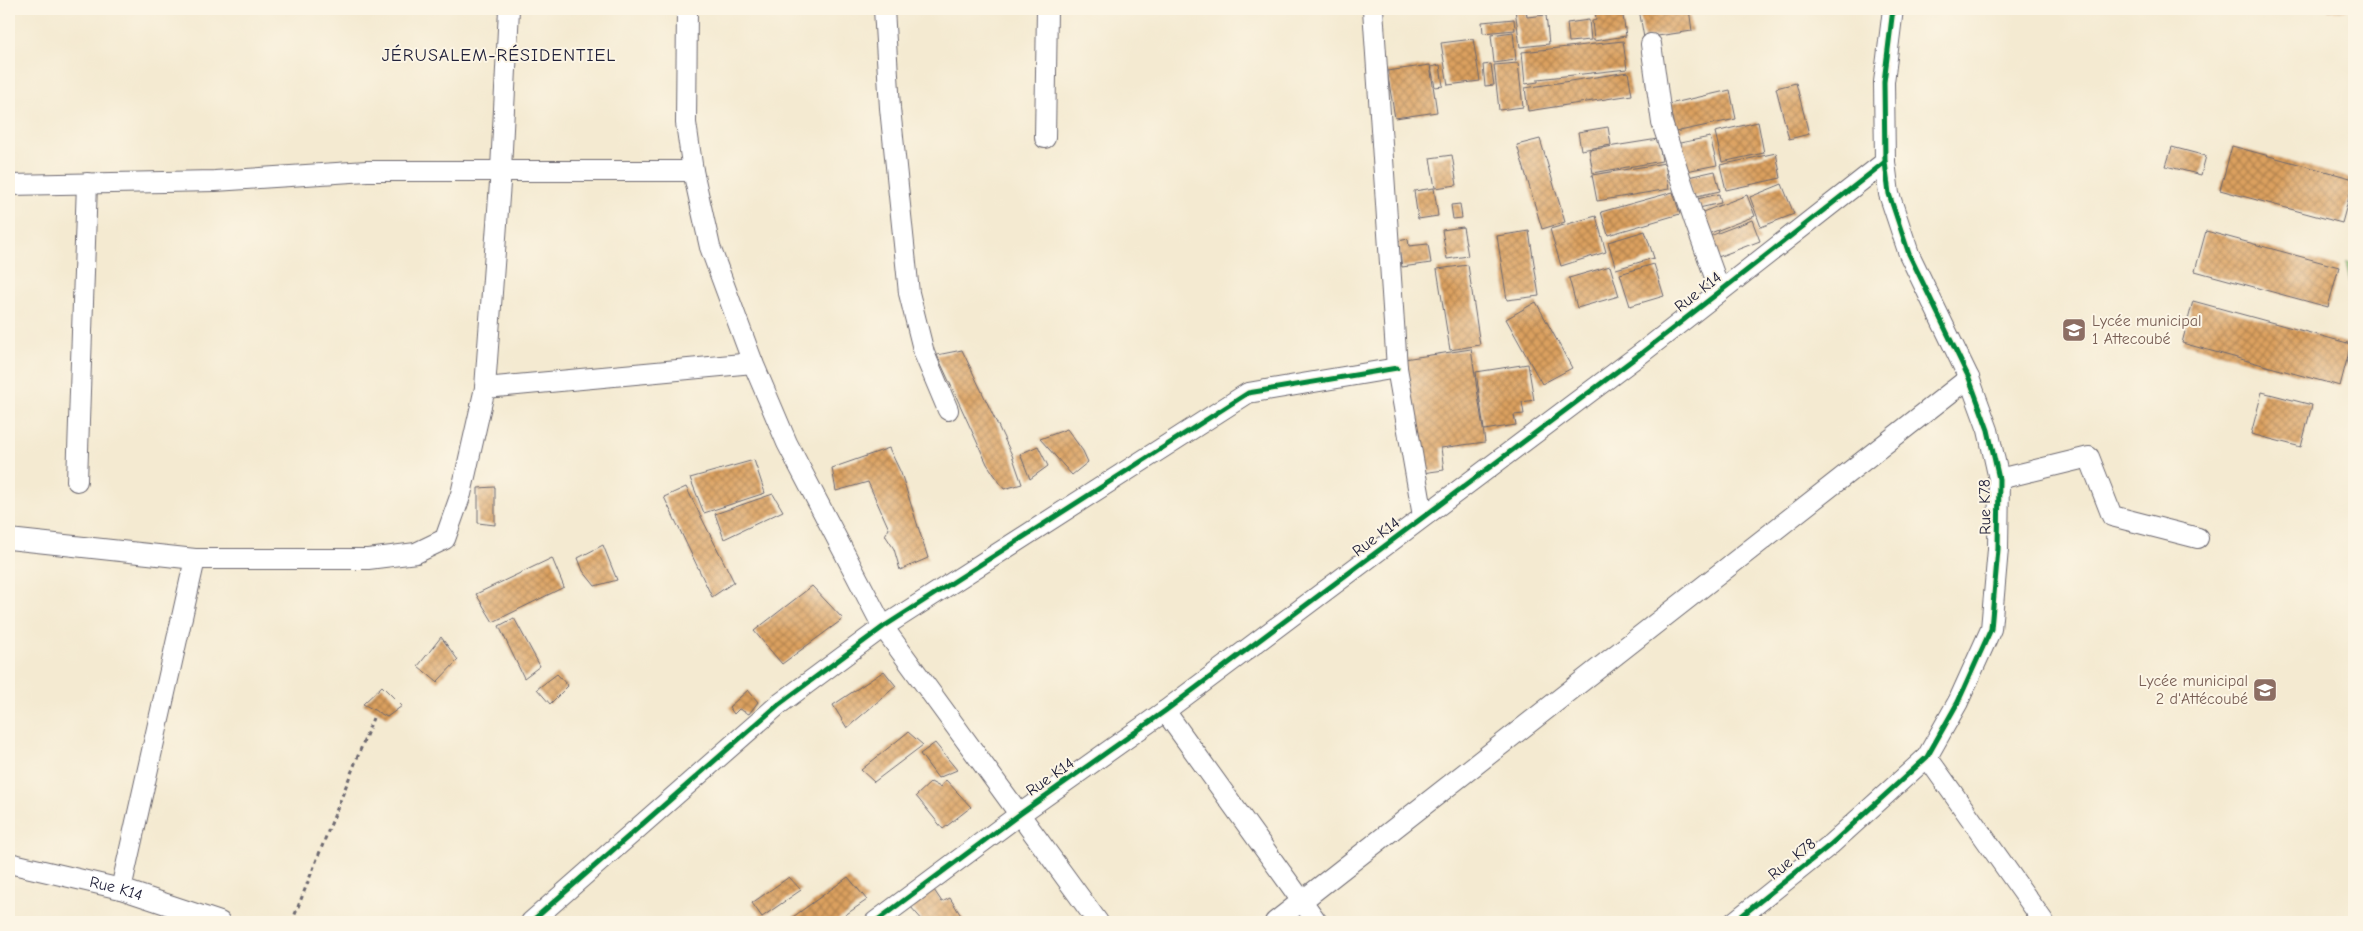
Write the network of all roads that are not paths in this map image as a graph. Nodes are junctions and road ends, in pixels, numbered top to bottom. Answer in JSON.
{"nodes":[{"id":1,"x":508,"y":9,"type":"edge"},
{"id":2,"x":687,"y":9,"type":"edge"},
{"id":3,"x":884,"y":9,"type":"edge"},
{"id":4,"x":1047,"y":9,"type":"edge"},
{"id":5,"x":1373,"y":9,"type":"edge"},
{"id":6,"x":1893,"y":9,"type":"edge"},
{"id":7,"x":1651,"y":44,"type":"dead end"},
{"id":8,"x":1045,"y":138,"type":"dead end"},
{"id":9,"x":1884,"y":162,"type":"junction"},
{"id":10,"x":501,"y":169,"type":"junction"},
{"id":11,"x":692,"y":171,"type":"junction"},
{"id":12,"x":87,"y":183,"type":"junction"},
{"id":13,"x":9,"y":186,"type":"edge"},
{"id":14,"x":1720,"y":290,"type":"junction"},
{"id":15,"x":753,"y":363,"type":"junction"},
{"id":16,"x":1397,"y":368,"type":"junction"},
{"id":17,"x":1969,"y":378,"type":"junction"},
{"id":18,"x":485,"y":388,"type":"junction"},
{"id":19,"x":948,"y":410,"type":"dead end"},
{"id":20,"x":1999,"y":479,"type":"junction"},
{"id":21,"x":77,"y":481,"type":"dead end"},
{"id":22,"x":1423,"y":516,"type":"junction"},
{"id":23,"x":2198,"y":538,"type":"dead end"},
{"id":24,"x":9,"y":539,"type":"edge"},
{"id":25,"x":195,"y":559,"type":"junction"},
{"id":26,"x":883,"y":627,"type":"junction"},
{"id":27,"x":1165,"y":711,"type":"junction"},
{"id":28,"x":1927,"y":757,"type":"junction"},
{"id":29,"x":1020,"y":814,"type":"junction"},
{"id":30,"x":9,"y":863,"type":"edge"},
{"id":31,"x":121,"y":889,"type":"junction"},
{"id":32,"x":1301,"y":902,"type":"junction"},
{"id":33,"x":220,"y":922,"type":"edge"},
{"id":34,"x":531,"y":922,"type":"edge"},
{"id":35,"x":875,"y":922,"type":"edge"},
{"id":36,"x":1098,"y":922,"type":"edge"},
{"id":37,"x":1274,"y":922,"type":"edge"},
{"id":38,"x":1317,"y":922,"type":"edge"},
{"id":39,"x":1734,"y":922,"type":"edge"},
{"id":40,"x":2044,"y":922,"type":"edge"}],
"edges":[{"from":1,"to":10,"type":"street"},
{"from":2,"to":11,"type":"street"},
{"from":3,"to":19,"type":"street"},
{"from":4,"to":8,"type":"street"},
{"from":5,"to":16,"type":"street"},
{"from":6,"to":9,"type":"street","name":"Rue K78"},
{"from":7,"to":14,"type":"street"},
{"from":9,"to":14,"type":"street","name":"Rue K14"},
{"from":9,"to":17,"type":"street","name":"Rue K78"},
{"from":10,"to":11,"type":"street"},
{"from":10,"to":12,"type":"street"},
{"from":10,"to":18,"type":"street"},
{"from":11,"to":15,"type":"street"},
{"from":12,"to":13,"type":"street"},
{"from":12,"to":21,"type":"street"},
{"from":14,"to":22,"type":"street","name":"Rue K14"},
{"from":15,"to":18,"type":"street"},
{"from":15,"to":26,"type":"street"},
{"from":16,"to":22,"type":"street"},
{"from":16,"to":26,"type":"street"},
{"from":17,"to":20,"type":"street","name":"Rue K78"},
{"from":17,"to":32,"type":"street"},
{"from":18,"to":25,"type":"street"},
{"from":20,"to":23,"type":"street"},
{"from":20,"to":28,"type":"street","name":"Rue K78"},
{"from":22,"to":27,"type":"street","name":"Rue K14"},
{"from":24,"to":25,"type":"street"},
{"from":25,"to":31,"type":"street"},
{"from":26,"to":29,"type":"street"},
{"from":26,"to":34,"type":"street"},
{"from":27,"to":29,"type":"street","name":"Rue K14"},
{"from":27,"to":32,"type":"street"},
{"from":28,"to":39,"type":"street","name":"Rue K78"},
{"from":28,"to":40,"type":"street"},
{"from":29,"to":35,"type":"street","name":"Rue K14"},
{"from":29,"to":36,"type":"street"},
{"from":30,"to":31,"type":"street","name":"Rue K14"},
{"from":31,"to":33,"type":"street","name":"Rue K14"},
{"from":32,"to":37,"type":"street"},
{"from":32,"to":38,"type":"street"}]}
